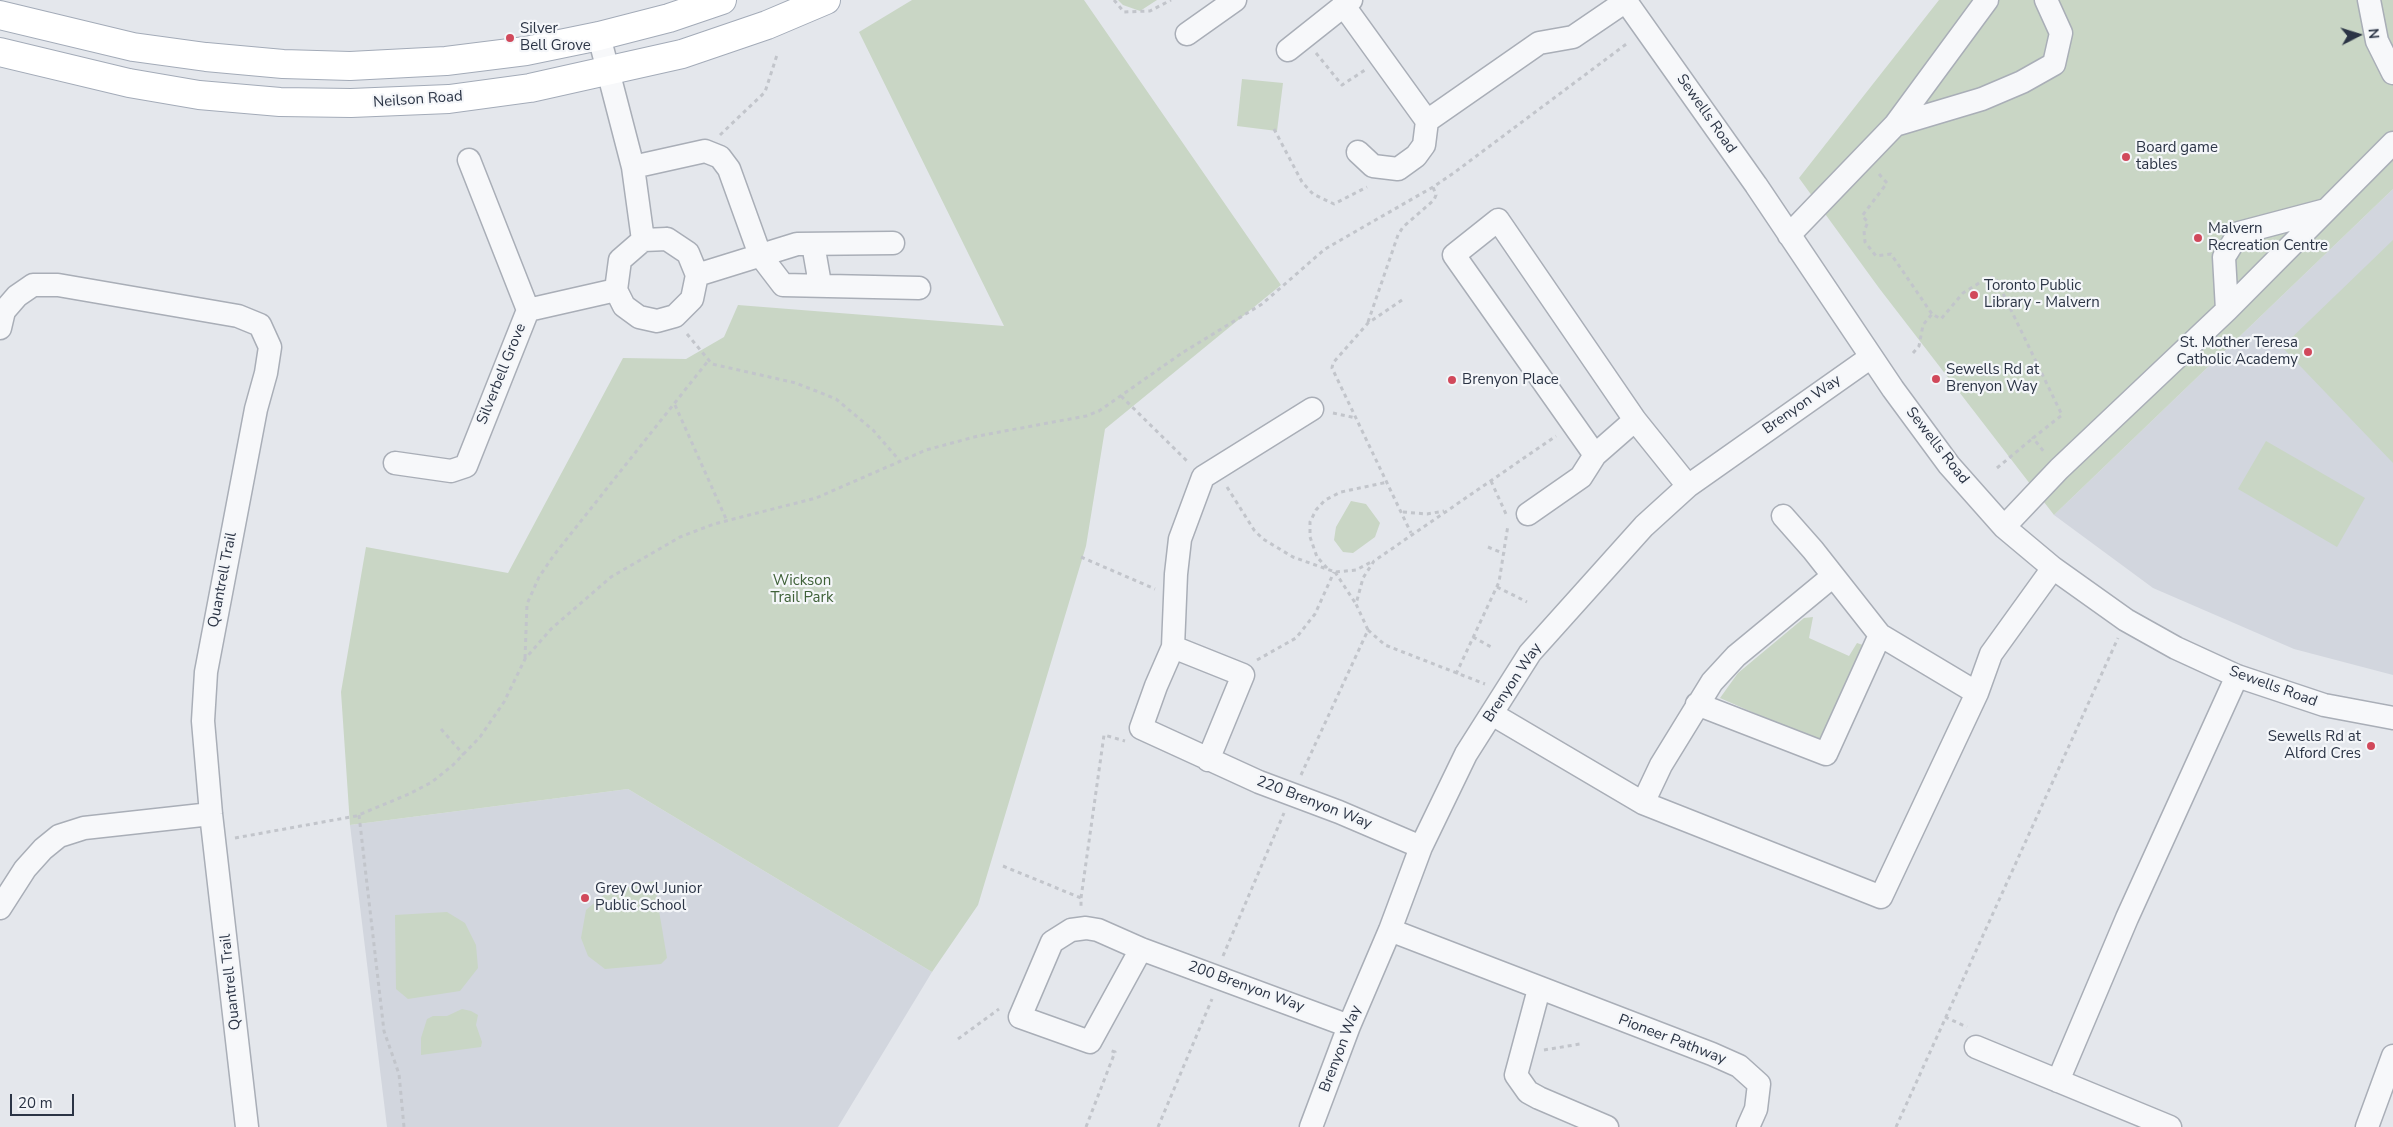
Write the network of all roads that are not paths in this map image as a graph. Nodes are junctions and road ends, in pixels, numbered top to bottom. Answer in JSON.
{"nodes":[{"id":1,"x":722,"y":0,"type":"edge"},
{"id":2,"x":826,"y":0,"type":"edge"},
{"id":3,"x":1235,"y":0,"type":"edge"},
{"id":4,"x":1626,"y":0,"type":"edge"},
{"id":5,"x":1987,"y":0,"type":"edge"},
{"id":6,"x":2046,"y":0,"type":"edge"},
{"id":7,"x":2369,"y":0,"type":"edge"},
{"id":8,"x":1347,"y":3,"type":"edge"},
{"id":9,"x":0,"y":14,"type":"edge"},
{"id":10,"x":1187,"y":34,"type":"dead end"},
{"id":11,"x":599,"y":36,"type":"junction"},
{"id":12,"x":1296,"y":44,"type":"road end"},
{"id":13,"x":0,"y":52,"type":"edge"},
{"id":14,"x":608,"y":72,"type":"junction"},
{"id":15,"x":2393,"y":73,"type":"edge"},
{"id":16,"x":1427,"y":120,"type":"junction"},
{"id":17,"x":1895,"y":125,"type":"junction"},
{"id":18,"x":2393,"y":143,"type":"edge"},
{"id":19,"x":1358,"y":152,"type":"dead end"},
{"id":20,"x":469,"y":160,"type":"dead end"},
{"id":21,"x":633,"y":167,"type":"junction"},
{"id":22,"x":2326,"y":209,"type":"junction"},
{"id":23,"x":1789,"y":235,"type":"junction"},
{"id":24,"x":643,"y":240,"type":"junction"},
{"id":25,"x":893,"y":243,"type":"dead end"},
{"id":26,"x":814,"y":244,"type":"junction"},
{"id":27,"x":760,"y":255,"type":"junction"},
{"id":28,"x":697,"y":275,"type":"junction"},
{"id":29,"x":820,"y":284,"type":"junction"},
{"id":30,"x":919,"y":288,"type":"dead end"},
{"id":31,"x":616,"y":290,"type":"junction"},
{"id":32,"x":528,"y":310,"type":"junction"},
{"id":33,"x":2226,"y":310,"type":"junction"},
{"id":34,"x":0,"y":328,"type":"edge"},
{"id":35,"x":1871,"y":357,"type":"junction"},
{"id":36,"x":1312,"y":409,"type":"dead end"},
{"id":37,"x":1635,"y":420,"type":"junction"},
{"id":38,"x":1595,"y":455,"type":"junction"},
{"id":39,"x":395,"y":463,"type":"dead end"},
{"id":40,"x":1688,"y":486,"type":"junction"},
{"id":41,"x":1528,"y":514,"type":"dead end"},
{"id":42,"x":1783,"y":516,"type":"dead end"},
{"id":43,"x":2004,"y":527,"type":"junction"},
{"id":44,"x":2054,"y":568,"type":"junction"},
{"id":45,"x":1833,"y":576,"type":"junction"},
{"id":46,"x":1880,"y":634,"type":"junction"},
{"id":47,"x":1173,"y":647,"type":"junction"},
{"id":48,"x":2237,"y":676,"type":"junction"},
{"id":49,"x":1977,"y":693,"type":"junction"},
{"id":50,"x":1697,"y":704,"type":"junction"},
{"id":51,"x":1492,"y":714,"type":"junction"},
{"id":52,"x":2393,"y":718,"type":"edge"},
{"id":53,"x":1208,"y":760,"type":"junction"},
{"id":54,"x":1643,"y":803,"type":"junction"},
{"id":55,"x":211,"y":814,"type":"junction"},
{"id":56,"x":1421,"y":847,"type":"junction"},
{"id":57,"x":0,"y":908,"type":"edge"},
{"id":58,"x":1390,"y":930,"type":"junction"},
{"id":59,"x":1142,"y":949,"type":"junction"},
{"id":60,"x":1539,"y":989,"type":"junction"},
{"id":61,"x":1349,"y":1026,"type":"junction"},
{"id":62,"x":1976,"y":1047,"type":"dead end"},
{"id":63,"x":2393,"y":1056,"type":"edge"},
{"id":64,"x":2058,"y":1081,"type":"junction"},
{"id":65,"x":247,"y":1127,"type":"edge"},
{"id":66,"x":1311,"y":1127,"type":"edge"},
{"id":67,"x":1607,"y":1127,"type":"edge"},
{"id":68,"x":1748,"y":1127,"type":"edge"},
{"id":69,"x":2170,"y":1127,"type":"edge"},
{"id":70,"x":2367,"y":1127,"type":"edge"}],
"edges":[{"from":1,"to":11,"type":"main road"},
{"from":2,"to":14,"type":"main road","name":"Neilson Road"},
{"from":3,"to":10,"type":"street"},
{"from":4,"to":16,"type":"street"},
{"from":4,"to":23,"type":"street","name":"Sewells Road"},
{"from":5,"to":17,"type":"street"},
{"from":6,"to":17,"type":"street"},
{"from":7,"to":15,"type":"street"},
{"from":8,"to":12,"type":"street"},
{"from":8,"to":16,"type":"street"},
{"from":9,"to":11,"type":"main road"},
{"from":11,"to":14,"type":"street"},
{"from":13,"to":14,"type":"main road","name":"Neilson Road"},
{"from":14,"to":21,"type":"street"},
{"from":16,"to":19,"type":"street"},
{"from":17,"to":23,"type":"street"},
{"from":18,"to":22,"type":"street"},
{"from":20,"to":32,"type":"street","name":"Silverbell Grove"},
{"from":21,"to":24,"type":"street"},
{"from":21,"to":27,"type":"street"},
{"from":22,"to":33,"type":"street"},
{"from":22,"to":33,"type":"street"},
{"from":23,"to":35,"type":"street","name":"Sewells Road"},
{"from":24,"to":28,"type":"street"},
{"from":24,"to":31,"type":"street"},
{"from":25,"to":26,"type":"street"},
{"from":26,"to":27,"type":"street"},
{"from":26,"to":29,"type":"street"},
{"from":27,"to":28,"type":"street"},
{"from":27,"to":29,"type":"street"},
{"from":28,"to":31,"type":"street"},
{"from":29,"to":30,"type":"street"},
{"from":31,"to":32,"type":"street"},
{"from":32,"to":39,"type":"street","name":"Silverbell Grove"},
{"from":33,"to":43,"type":"street"},
{"from":34,"to":55,"type":"street","name":"Quantrell Trail"},
{"from":35,"to":40,"type":"street","name":"Brenyon Way"},
{"from":35,"to":43,"type":"street","name":"Sewells Road"},
{"from":36,"to":47,"type":"street"},
{"from":37,"to":38,"type":"street"},
{"from":37,"to":38,"type":"street"},
{"from":37,"to":40,"type":"street"},
{"from":38,"to":41,"type":"street"},
{"from":40,"to":51,"type":"street","name":"Brenyon Way"},
{"from":42,"to":45,"type":"street"},
{"from":43,"to":44,"type":"street","name":"Sewells Road"},
{"from":44,"to":48,"type":"street","name":"Sewells Road"},
{"from":44,"to":49,"type":"street"},
{"from":45,"to":46,"type":"street"},
{"from":45,"to":50,"type":"street"},
{"from":46,"to":49,"type":"street"},
{"from":46,"to":50,"type":"street"},
{"from":47,"to":53,"type":"street","name":"220 Brenyon Way"},
{"from":47,"to":53,"type":"street"},
{"from":48,"to":52,"type":"street","name":"Sewells Road"},
{"from":48,"to":64,"type":"street"},
{"from":49,"to":54,"type":"street"},
{"from":50,"to":54,"type":"street"},
{"from":51,"to":54,"type":"street"},
{"from":51,"to":56,"type":"street","name":"Brenyon Way"},
{"from":53,"to":56,"type":"street","name":"220 Brenyon Way"},
{"from":55,"to":57,"type":"street"},
{"from":55,"to":65,"type":"street","name":"Quantrell Trail"},
{"from":56,"to":58,"type":"street","name":"Brenyon Way"},
{"from":58,"to":60,"type":"street","name":"Pioneer Pathway"},
{"from":58,"to":61,"type":"street","name":"Brenyon Way"},
{"from":59,"to":59,"type":"street","name":"200 Brenyon Way"},
{"from":59,"to":61,"type":"street","name":"200 Brenyon Way"},
{"from":60,"to":67,"type":"street"},
{"from":60,"to":68,"type":"street","name":"Pioneer Pathway"},
{"from":61,"to":66,"type":"street","name":"Brenyon Way"},
{"from":62,"to":64,"type":"street"},
{"from":63,"to":70,"type":"street"},
{"from":64,"to":69,"type":"street"}]}
